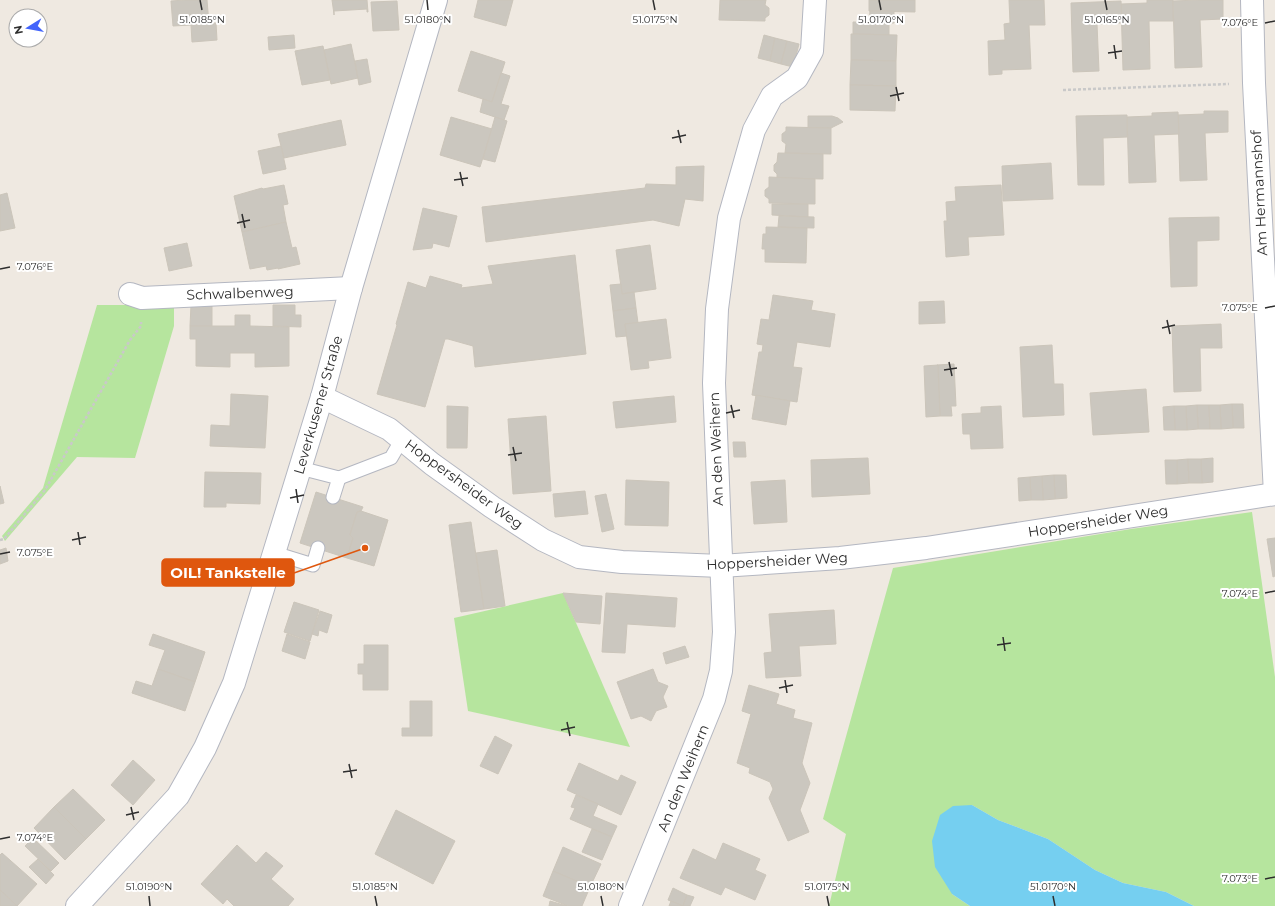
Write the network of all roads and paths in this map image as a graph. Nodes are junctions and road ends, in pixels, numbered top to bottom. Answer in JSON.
{"nodes":[{"id":1,"x":436,"y":0,"type":"edge"},
{"id":2,"x":815,"y":0,"type":"edge"},
{"id":3,"x":1252,"y":0,"type":"edge"},
{"id":4,"x":1254,"y":83,"type":"junction"},
{"id":5,"x":1063,"y":90,"type":"dead end"},
{"id":6,"x":352,"y":288,"type":"junction"},
{"id":7,"x":136,"y":296,"type":"joint"},
{"id":8,"x":322,"y":397,"type":"junction"},
{"id":9,"x":402,"y":439,"type":"junction"},
{"id":10,"x":300,"y":468,"type":"junction"},
{"id":11,"x":339,"y":478,"type":"junction"},
{"id":12,"x":1275,"y":494,"type":"edge"},
{"id":13,"x":333,"y":498,"type":"dead end"},
{"id":14,"x":0,"y":540,"type":"edge"},
{"id":15,"x":318,"y":548,"type":"dead end"},
{"id":16,"x":274,"y":553,"type":"junction"},
{"id":17,"x":721,"y":566,"type":"junction"},
{"id":18,"x":77,"y":906,"type":"edge"},
{"id":19,"x":630,"y":906,"type":"edge"}],
"edges":[{"from":1,"to":6,"type":"street","name":"Leverkusener Straße"},
{"from":2,"to":17,"type":"street","name":"An den Weihern"},
{"from":3,"to":4,"type":"street","name":"Am Hermannshof"},
{"from":4,"to":5,"type":"path"},
{"from":4,"to":12,"type":"street","name":"Am Hermannshof"},
{"from":6,"to":7,"type":"street","name":"Schwalbenweg"},
{"from":6,"to":8,"type":"street","name":"Leverkusener Straße"},
{"from":7,"to":14,"type":"path"},
{"from":8,"to":9,"type":"street","name":"Hoppersheider Weg"},
{"from":8,"to":10,"type":"street","name":"Leverkusener Straße"},
{"from":9,"to":11,"type":"lane"},
{"from":9,"to":17,"type":"street","name":"Hoppersheider Weg"},
{"from":10,"to":11,"type":"lane"},
{"from":10,"to":16,"type":"street","name":"Leverkusener Straße"},
{"from":11,"to":13,"type":"lane"},
{"from":12,"to":17,"type":"street","name":"Hoppersheider Weg"},
{"from":15,"to":16,"type":"lane"},
{"from":16,"to":18,"type":"street","name":"Leverkusener Straße"},
{"from":17,"to":19,"type":"street","name":"An den Weihern"}]}
